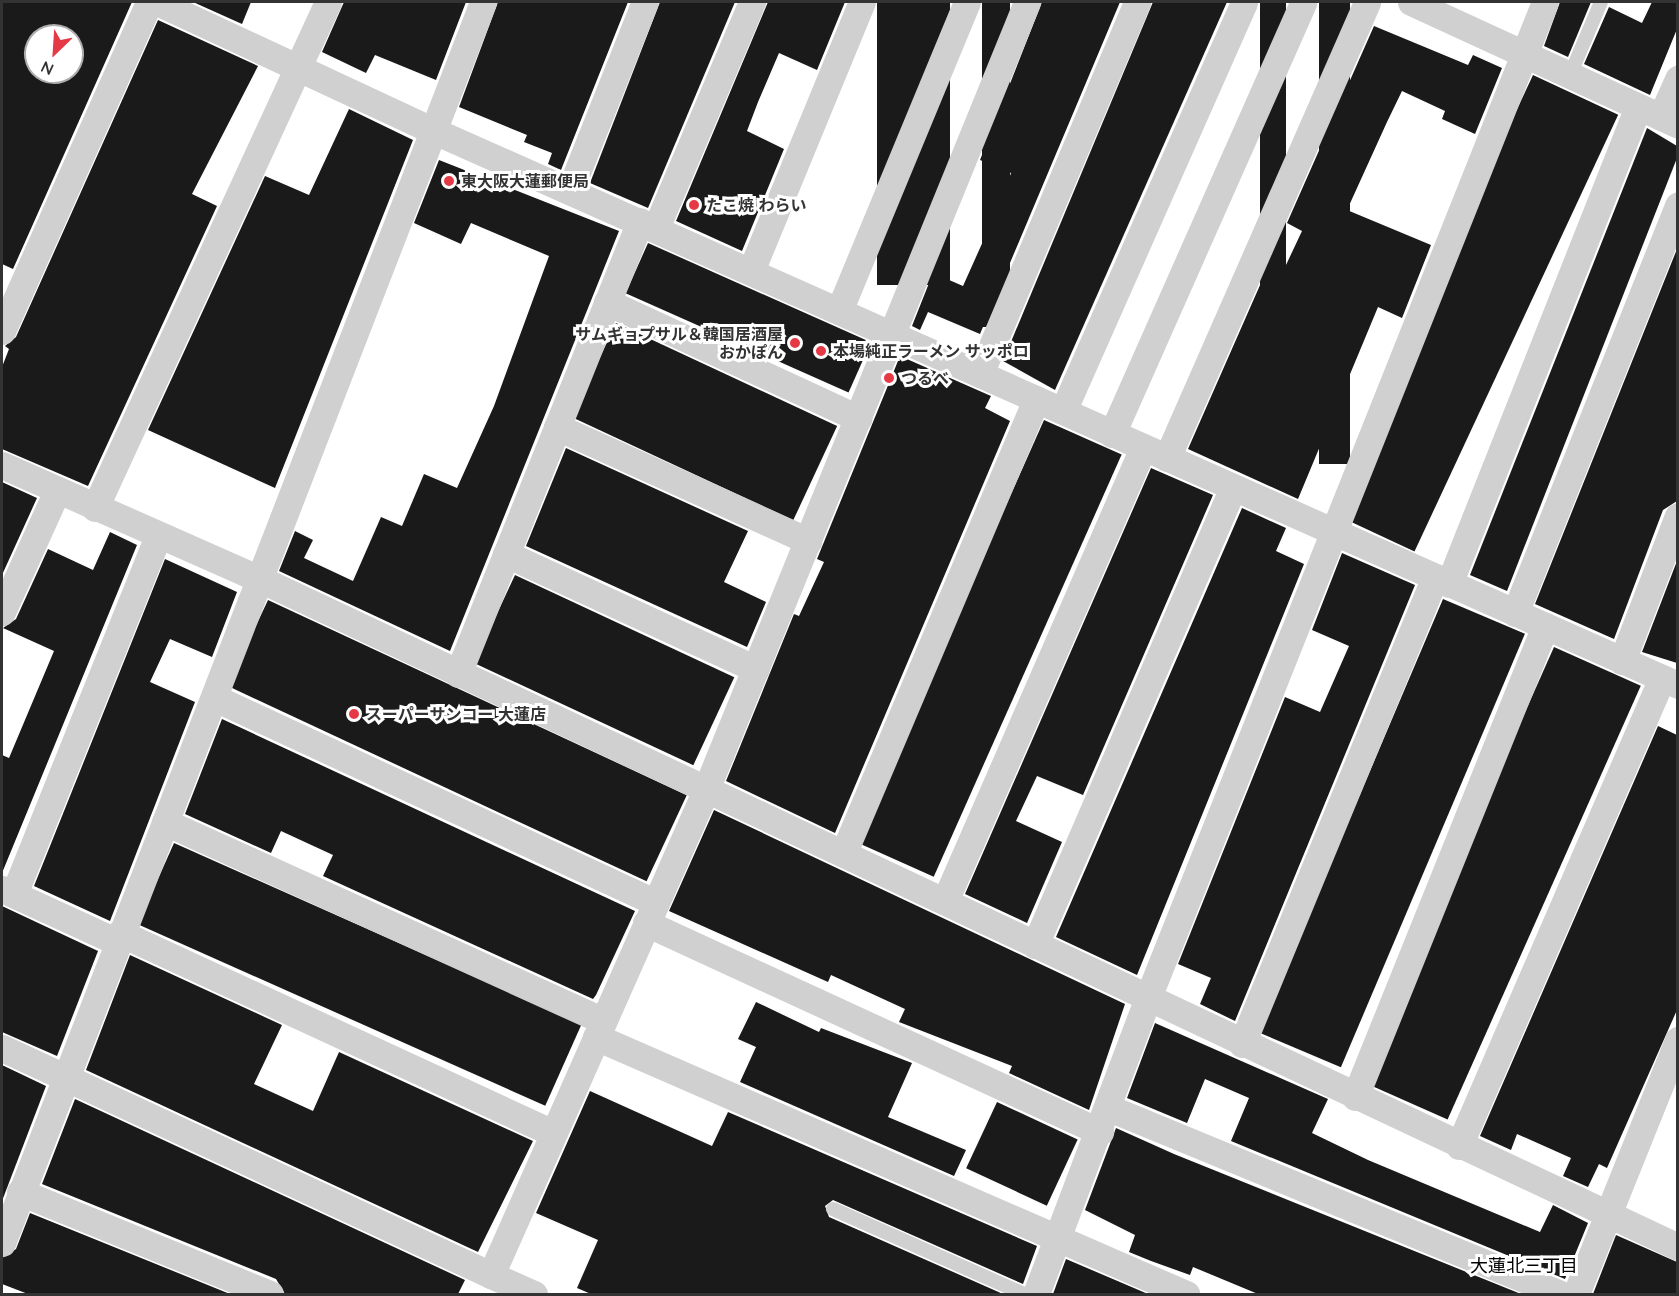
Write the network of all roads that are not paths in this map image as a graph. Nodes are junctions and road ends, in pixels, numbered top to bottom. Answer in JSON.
{"nodes":[{"id":1,"x":149,"y":2,"type":"edge"},
{"id":2,"x":157,"y":2,"type":"edge"},
{"id":3,"x":328,"y":2,"type":"edge"},
{"id":4,"x":483,"y":2,"type":"edge"},
{"id":5,"x":645,"y":2,"type":"edge"},
{"id":6,"x":752,"y":2,"type":"edge"},
{"id":7,"x":862,"y":2,"type":"edge"},
{"id":8,"x":967,"y":2,"type":"edge"},
{"id":9,"x":1027,"y":2,"type":"edge"},
{"id":10,"x":1137,"y":2,"type":"edge"},
{"id":11,"x":1244,"y":2,"type":"edge"},
{"id":12,"x":1303,"y":2,"type":"edge"},
{"id":13,"x":1367,"y":2,"type":"edge"},
{"id":14,"x":1411,"y":2,"type":"edge"},
{"id":15,"x":1545,"y":2,"type":"edge"},
{"id":16,"x":1601,"y":2,"type":"edge"},
{"id":17,"x":185,"y":8,"type":"edge"},
{"id":18,"x":1524,"y":54,"type":"junction"},
{"id":19,"x":300,"y":69,"type":"junction"},
{"id":20,"x":1570,"y":75,"type":"junction"},
{"id":21,"x":1677,"y":79,"type":"edge"},
{"id":22,"x":1659,"y":116,"type":"edge"},
{"id":23,"x":432,"y":130,"type":"junction"},
{"id":24,"x":570,"y":190,"type":"junction"},
{"id":25,"x":1677,"y":205,"type":"edge"},
{"id":26,"x":648,"y":225,"type":"junction"},
{"id":27,"x":751,"y":271,"type":"junction"},
{"id":28,"x":608,"y":302,"type":"junction"},
{"id":29,"x":839,"y":311,"type":"junction"},
{"id":30,"x":2,"y":331,"type":"edge"},
{"id":31,"x":892,"y":335,"type":"junction"},
{"id":32,"x":980,"y":374,"type":"junction"},
{"id":33,"x":1036,"y":399,"type":"junction"},
{"id":34,"x":1063,"y":411,"type":"junction"},
{"id":35,"x":858,"y":418,"type":"junction"},
{"id":36,"x":557,"y":427,"type":"junction"},
{"id":37,"x":1112,"y":434,"type":"junction"},
{"id":38,"x":1155,"y":453,"type":"junction"},
{"id":39,"x":2,"y":465,"type":"edge"},
{"id":40,"x":1233,"y":488,"type":"junction"},
{"id":41,"x":57,"y":491,"type":"junction"},
{"id":42,"x":95,"y":507,"type":"junction"},
{"id":43,"x":1677,"y":516,"type":"edge"},
{"id":44,"x":1335,"y":533,"type":"junction"},
{"id":45,"x":158,"y":535,"type":"junction"},
{"id":46,"x":808,"y":541,"type":"junction"},
{"id":47,"x":506,"y":554,"type":"junction"},
{"id":48,"x":262,"y":580,"type":"junction"},
{"id":49,"x":1442,"y":581,"type":"junction"},
{"id":50,"x":2,"y":612,"type":"edge"},
{"id":51,"x":1515,"y":613,"type":"junction"},
{"id":52,"x":1545,"y":626,"type":"junction"},
{"id":53,"x":1622,"y":661,"type":"junction"},
{"id":54,"x":756,"y":669,"type":"junction"},
{"id":55,"x":458,"y":674,"type":"junction"},
{"id":56,"x":1670,"y":682,"type":"edge"},
{"id":57,"x":214,"y":698,"type":"junction"},
{"id":58,"x":705,"y":792,"type":"junction"},
{"id":59,"x":165,"y":822,"type":"junction"},
{"id":60,"x":844,"y":852,"type":"junction"},
{"id":61,"x":8,"y":892,"type":"edge"},
{"id":62,"x":945,"y":901,"type":"junction"},
{"id":63,"x":651,"y":913,"type":"junction"},
{"id":64,"x":119,"y":938,"type":"junction"},
{"id":65,"x":1035,"y":945,"type":"junction"},
{"id":66,"x":1147,"y":1000,"type":"junction"},
{"id":67,"x":599,"y":1028,"type":"junction"},
{"id":68,"x":1677,"y":1040,"type":"edge"},
{"id":69,"x":1242,"y":1044,"type":"junction"},
{"id":70,"x":2,"y":1048,"type":"edge"},
{"id":71,"x":62,"y":1077,"type":"junction"},
{"id":72,"x":1355,"y":1097,"type":"junction"},
{"id":73,"x":1105,"y":1120,"type":"junction"},
{"id":74,"x":553,"y":1133,"type":"junction"},
{"id":75,"x":1459,"y":1146,"type":"junction"},
{"id":76,"x":20,"y":1192,"type":"junction"},
{"id":77,"x":833,"y":1209,"type":"dead end"},
{"id":78,"x":1607,"y":1215,"type":"junction"},
{"id":79,"x":1060,"y":1238,"type":"junction"},
{"id":80,"x":2,"y":1242,"type":"edge"},
{"id":81,"x":1677,"y":1247,"type":"edge"},
{"id":82,"x":510,"y":1287,"type":"edge"},
{"id":83,"x":270,"y":1294,"type":"edge"},
{"id":84,"x":1024,"y":1294,"type":"edge"},
{"id":85,"x":1036,"y":1294,"type":"edge"},
{"id":86,"x":1186,"y":1294,"type":"edge"},
{"id":87,"x":1561,"y":1294,"type":"edge"},
{"id":88,"x":1576,"y":1294,"type":"edge"}],
"edges":[{"from":1,"to":30,"type":"street"},
{"from":2,"to":17,"type":"street"},
{"from":3,"to":19,"type":"street"},
{"from":4,"to":23,"type":"street"},
{"from":5,"to":24,"type":"street"},
{"from":6,"to":26,"type":"street"},
{"from":7,"to":27,"type":"street"},
{"from":8,"to":29,"type":"street"},
{"from":9,"to":31,"type":"street"},
{"from":10,"to":32,"type":"street"},
{"from":11,"to":34,"type":"street"},
{"from":12,"to":37,"type":"street"},
{"from":13,"to":38,"type":"street"},
{"from":14,"to":18,"type":"street"},
{"from":15,"to":18,"type":"street"},
{"from":16,"to":20,"type":"lane"},
{"from":17,"to":19,"type":"street"},
{"from":18,"to":20,"type":"street"},
{"from":18,"to":44,"type":"street"},
{"from":19,"to":23,"type":"street"},
{"from":19,"to":42,"type":"street"},
{"from":20,"to":22,"type":"street"},
{"from":21,"to":22,"type":"street"},
{"from":22,"to":49,"type":"street"},
{"from":23,"to":24,"type":"street"},
{"from":23,"to":48,"type":"street"},
{"from":24,"to":26,"type":"street"},
{"from":25,"to":51,"type":"street"},
{"from":26,"to":27,"type":"street"},
{"from":26,"to":28,"type":"street"},
{"from":27,"to":29,"type":"street"},
{"from":28,"to":35,"type":"street"},
{"from":28,"to":36,"type":"street"},
{"from":29,"to":31,"type":"street"},
{"from":31,"to":32,"type":"street"},
{"from":31,"to":35,"type":"street"},
{"from":32,"to":33,"type":"street"},
{"from":33,"to":34,"type":"street"},
{"from":33,"to":60,"type":"street"},
{"from":34,"to":37,"type":"street"},
{"from":35,"to":46,"type":"street"},
{"from":36,"to":46,"type":"street"},
{"from":36,"to":47,"type":"street"},
{"from":37,"to":38,"type":"street"},
{"from":38,"to":40,"type":"street"},
{"from":38,"to":62,"type":"street"},
{"from":39,"to":41,"type":"street"},
{"from":40,"to":44,"type":"street"},
{"from":40,"to":65,"type":"street"},
{"from":41,"to":42,"type":"street"},
{"from":41,"to":50,"type":"street"},
{"from":42,"to":45,"type":"street"},
{"from":43,"to":53,"type":"street"},
{"from":44,"to":49,"type":"street"},
{"from":44,"to":66,"type":"street"},
{"from":45,"to":48,"type":"street"},
{"from":45,"to":61,"type":"street"},
{"from":46,"to":54,"type":"street"},
{"from":47,"to":54,"type":"street"},
{"from":47,"to":55,"type":"street"},
{"from":48,"to":55,"type":"street"},
{"from":48,"to":57,"type":"street"},
{"from":49,"to":51,"type":"street"},
{"from":49,"to":69,"type":"street"},
{"from":51,"to":52,"type":"street"},
{"from":52,"to":53,"type":"street"},
{"from":52,"to":72,"type":"street"},
{"from":53,"to":56,"type":"street"},
{"from":54,"to":58,"type":"street"},
{"from":55,"to":58,"type":"street"},
{"from":56,"to":75,"type":"street"},
{"from":57,"to":59,"type":"street"},
{"from":57,"to":63,"type":"street"},
{"from":58,"to":60,"type":"street"},
{"from":58,"to":63,"type":"street"},
{"from":59,"to":64,"type":"street"},
{"from":59,"to":67,"type":"street"},
{"from":60,"to":62,"type":"street"},
{"from":61,"to":64,"type":"street"},
{"from":62,"to":65,"type":"street"},
{"from":63,"to":67,"type":"street"},
{"from":63,"to":73,"type":"street"},
{"from":64,"to":71,"type":"street"},
{"from":64,"to":74,"type":"street"},
{"from":65,"to":66,"type":"street"},
{"from":66,"to":69,"type":"street"},
{"from":66,"to":73,"type":"street"},
{"from":67,"to":74,"type":"street"},
{"from":67,"to":79,"type":"street"},
{"from":68,"to":78,"type":"street"},
{"from":69,"to":72,"type":"street"},
{"from":70,"to":71,"type":"street"},
{"from":71,"to":76,"type":"street"},
{"from":71,"to":82,"type":"street"},
{"from":72,"to":75,"type":"street"},
{"from":73,"to":79,"type":"street"},
{"from":73,"to":87,"type":"street"},
{"from":74,"to":82,"type":"street"},
{"from":75,"to":78,"type":"street"},
{"from":76,"to":80,"type":"street"},
{"from":76,"to":83,"type":"street"},
{"from":77,"to":84,"type":"lane"},
{"from":78,"to":81,"type":"street"},
{"from":78,"to":88,"type":"street"},
{"from":79,"to":85,"type":"street"},
{"from":79,"to":86,"type":"street"}]}
